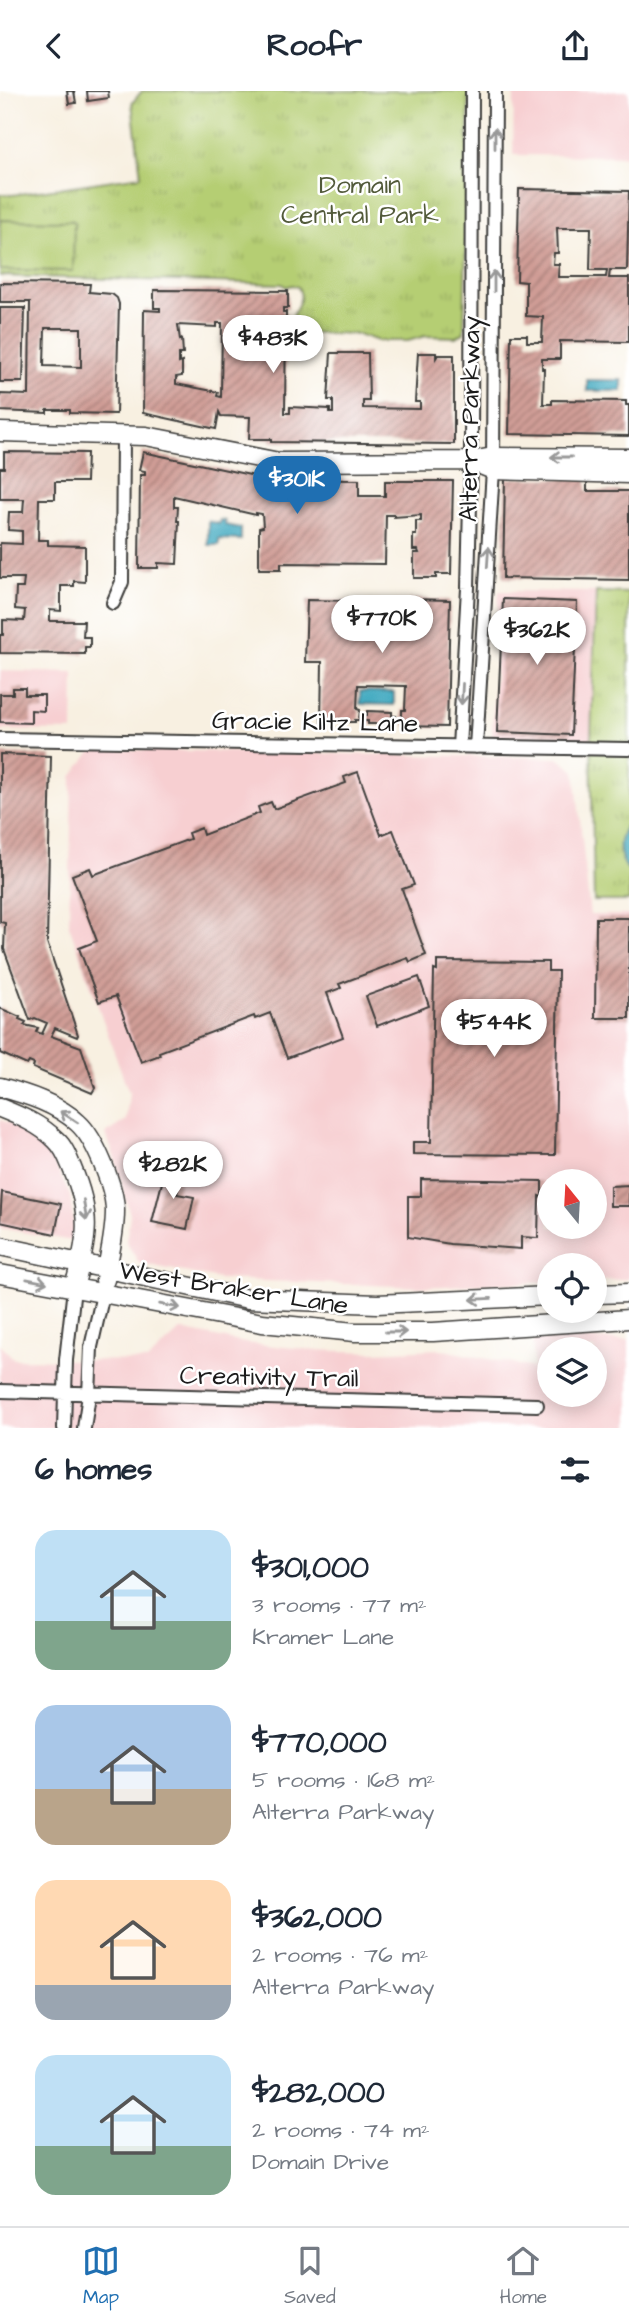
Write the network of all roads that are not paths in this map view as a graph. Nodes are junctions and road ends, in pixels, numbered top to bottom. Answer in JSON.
{"nodes":[{"id":1,"x":472,"y":91,"type":"edge"},
{"id":2,"x":495,"y":91,"type":"edge"},
{"id":3,"x":0,"y":432,"type":"edge"},
{"id":4,"x":123,"y":434,"type":"junction"},
{"id":5,"x":629,"y":458,"type":"edge"},
{"id":6,"x":471,"y":461,"type":"junction"},
{"id":7,"x":493,"y":464,"type":"junction"},
{"id":8,"x":629,"y":474,"type":"edge"},
{"id":9,"x":114,"y":603,"type":"dead end"},
{"id":10,"x":0,"y":739,"type":"edge"},
{"id":11,"x":459,"y":747,"type":"junction"},
{"id":12,"x":476,"y":747,"type":"junction"},
{"id":13,"x":622,"y":749,"type":"edge"},
{"id":14,"x":0,"y":1087,"type":"edge"},
{"id":15,"x":0,"y":1108,"type":"edge"},
{"id":16,"x":87,"y":1136,"type":"junction"},
{"id":17,"x":65,"y":1152,"type":"junction"},
{"id":18,"x":0,"y":1246,"type":"edge"},
{"id":19,"x":81,"y":1262,"type":"junction"},
{"id":20,"x":107,"y":1268,"type":"junction"},
{"id":21,"x":0,"y":1274,"type":"edge"},
{"id":22,"x":75,"y":1288,"type":"junction"},
{"id":23,"x":629,"y":1293,"type":"edge"},
{"id":24,"x":103,"y":1294,"type":"junction"},
{"id":25,"x":607,"y":1294,"type":"edge"},
{"id":26,"x":537,"y":1297,"type":"edge"},
{"id":27,"x":629,"y":1319,"type":"edge"},
{"id":28,"x":0,"y":1391,"type":"edge"},
{"id":29,"x":64,"y":1394,"type":"junction"},
{"id":30,"x":89,"y":1395,"type":"junction"},
{"id":31,"x":537,"y":1405,"type":"dead end"},
{"id":32,"x":64,"y":1428,"type":"edge"},
{"id":33,"x":84,"y":1428,"type":"edge"}],
"edges":[{"from":1,"to":6,"type":"street","name":"Alterra Parkway"},
{"from":7,"to":2,"type":"street","name":"Alterra Parkway","one_way":true},
{"from":3,"to":4,"type":"street"},
{"from":4,"to":6,"type":"street"},
{"from":4,"to":9,"type":"street"},
{"from":5,"to":7,"type":"street","one_way":true},
{"from":6,"to":7,"type":"street"},
{"from":6,"to":11,"type":"street","name":"Alterra Parkway","one_way":true},
{"from":7,"to":8,"type":"street"},
{"from":12,"to":7,"type":"street","name":"Alterra Parkway","one_way":true},
{"from":10,"to":11,"type":"street","name":"Gracie Kiltz Lane"},
{"from":11,"to":12,"type":"street","name":"Gracie Kiltz Lane"},
{"from":12,"to":13,"type":"street","name":"Gracie Kiltz Lane"},
{"from":16,"to":14,"type":"street","one_way":true},
{"from":15,"to":17,"type":"street"},
{"from":16,"to":17,"type":"street"},
{"from":16,"to":20,"type":"street"},
{"from":17,"to":19,"type":"street","one_way":true},
{"from":18,"to":19,"type":"street","name":"West Braker Lane"},
{"from":19,"to":20,"type":"street","name":"West Braker Lane"},
{"from":19,"to":22,"type":"street"},
{"from":20,"to":24,"type":"street"},
{"from":26,"to":20,"type":"street","name":"West Braker Lane","one_way":true},
{"from":21,"to":22,"type":"street","name":"West Braker Lane","one_way":true},
{"from":22,"to":24,"type":"street","name":"West Braker Lane"},
{"from":22,"to":29,"type":"street"},
{"from":23,"to":25,"type":"street"},
{"from":24,"to":27,"type":"street","name":"West Braker Lane","one_way":true},
{"from":24,"to":30,"type":"street"},
{"from":28,"to":29,"type":"street","name":"Creativity Trail"},
{"from":29,"to":30,"type":"street","name":"Creativity Trail"},
{"from":29,"to":32,"type":"street"},
{"from":30,"to":31,"type":"street","name":"Creativity Trail"},
{"from":30,"to":33,"type":"street"}]}
